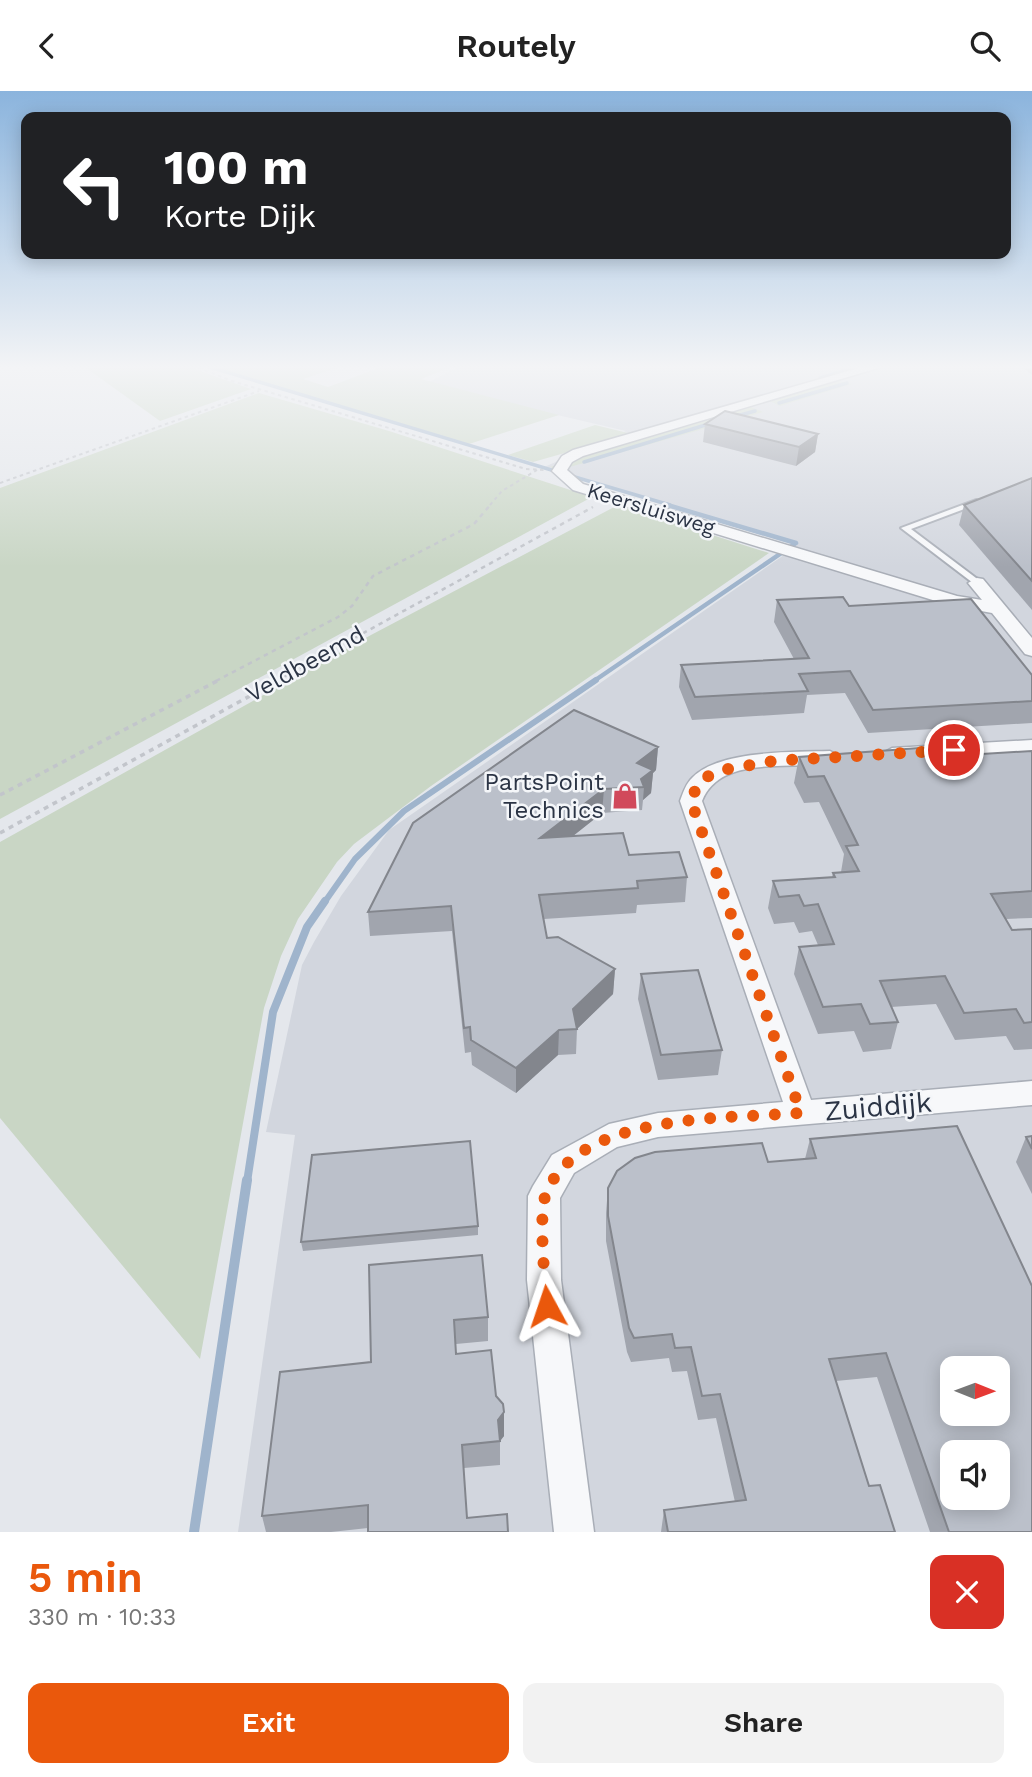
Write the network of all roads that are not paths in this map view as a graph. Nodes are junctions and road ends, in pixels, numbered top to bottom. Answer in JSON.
{"nodes":[{"id":1,"x":650,"y":432,"type":"edge"},
{"id":2,"x":994,"y":497,"type":"edge"},
{"id":3,"x":977,"y":583,"type":"joint"},
{"id":4,"x":997,"y":608,"type":"junction"},
{"id":5,"x":1032,"y":650,"type":"edge"},
{"id":6,"x":1032,"y":746,"type":"edge"},
{"id":7,"x":1032,"y":1093,"type":"edge"},
{"id":8,"x":801,"y":1113,"type":"junction"},
{"id":9,"x":574,"y":1532,"type":"edge"}],
"edges":[{"from":1,"to":4,"type":"street","name":"Keersluisweg"},
{"from":2,"to":3,"type":"lane"},
{"from":3,"to":4,"type":"street"},
{"from":4,"to":5,"type":"street"},
{"from":6,"to":8,"type":"street"},
{"from":7,"to":8,"type":"street","name":"Zuiddijk"},
{"from":8,"to":9,"type":"street","name":"Zuiddijk"}]}
